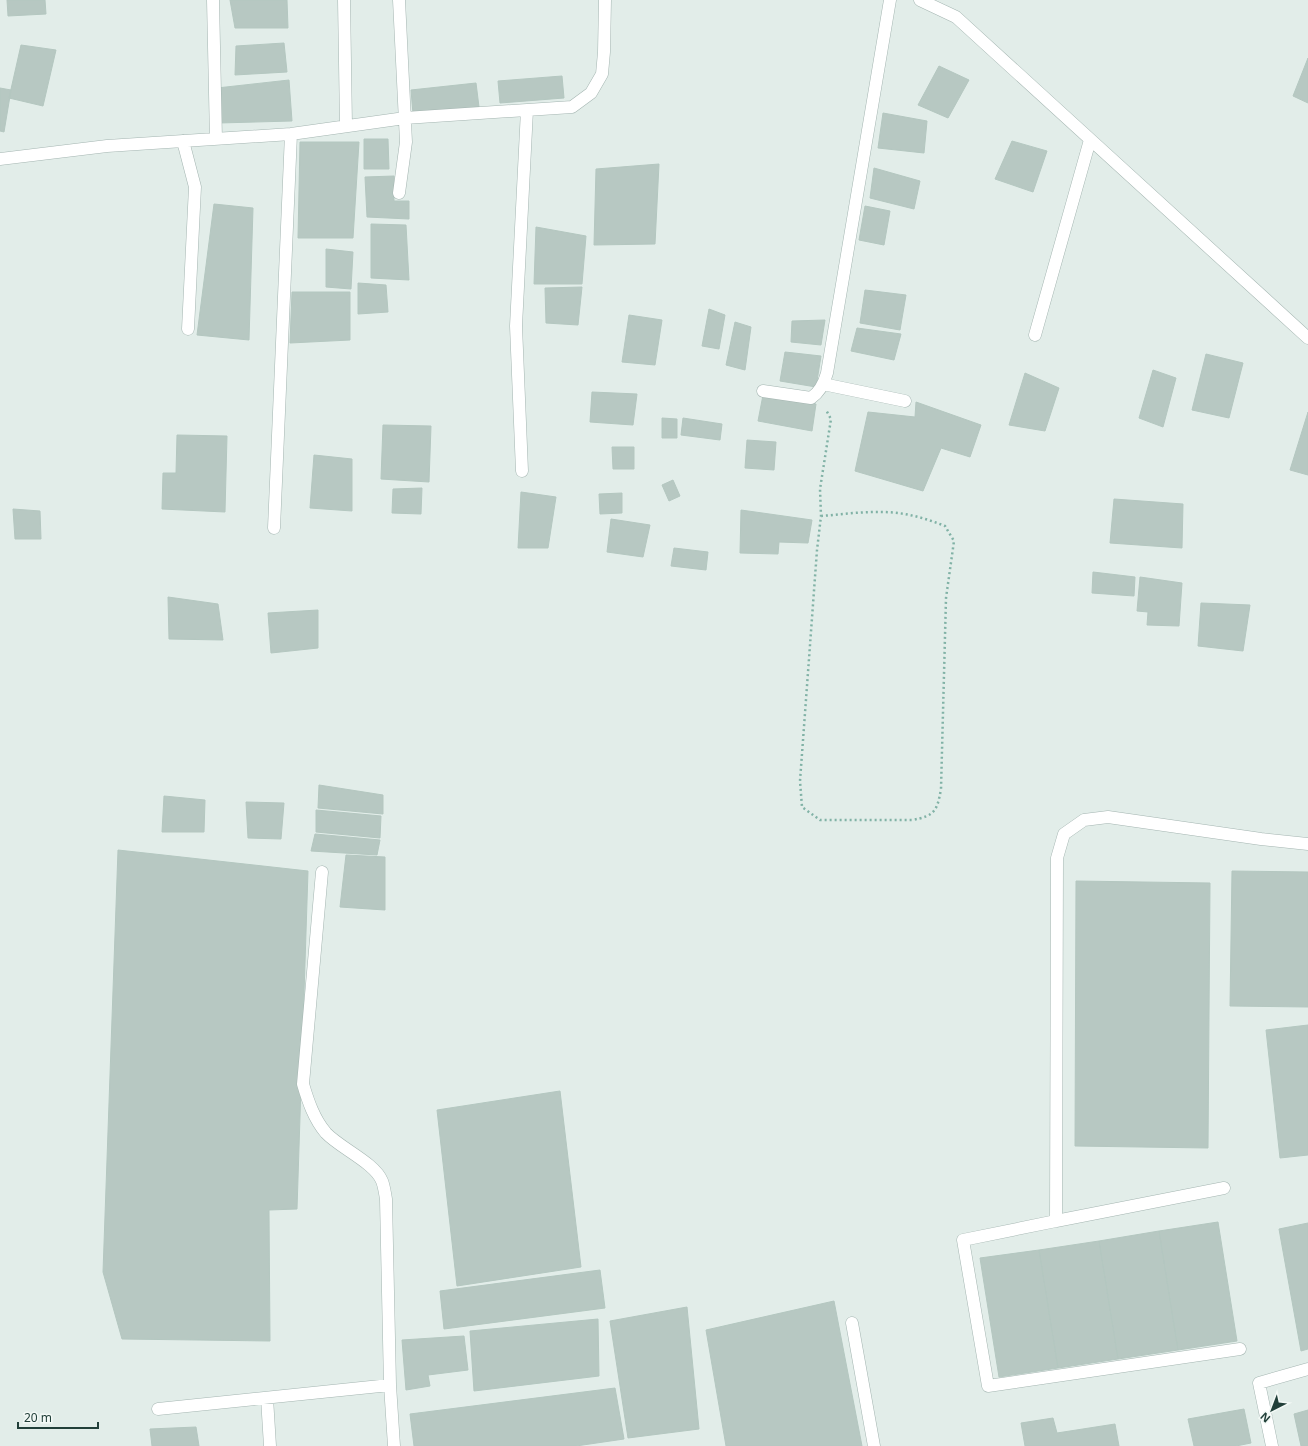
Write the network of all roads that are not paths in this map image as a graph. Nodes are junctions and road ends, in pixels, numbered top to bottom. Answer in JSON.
{"nodes":[{"id":1,"x":213,"y":0,"type":"edge"},
{"id":2,"x":344,"y":0,"type":"edge"},
{"id":3,"x":399,"y":0,"type":"edge"},
{"id":4,"x":605,"y":0,"type":"edge"},
{"id":5,"x":890,"y":0,"type":"edge"},
{"id":6,"x":920,"y":0,"type":"edge"},
{"id":7,"x":923,"y":0,"type":"edge"},
{"id":8,"x":527,"y":110,"type":"junction"},
{"id":9,"x":405,"y":118,"type":"junction"},
{"id":10,"x":346,"y":125,"type":"junction"},
{"id":11,"x":291,"y":134,"type":"junction"},
{"id":12,"x":216,"y":139,"type":"junction"},
{"id":13,"x":1090,"y":140,"type":"junction"},
{"id":14,"x":183,"y":141,"type":"junction"},
{"id":15,"x":0,"y":159,"type":"edge"},
{"id":16,"x":399,"y":193,"type":"dead end"},
{"id":17,"x":188,"y":329,"type":"dead end"},
{"id":18,"x":1035,"y":335,"type":"dead end"},
{"id":19,"x":1308,"y":338,"type":"edge"},
{"id":20,"x":820,"y":389,"type":"junction"},
{"id":21,"x":763,"y":391,"type":"dead end"},
{"id":22,"x":905,"y":402,"type":"dead end"},
{"id":23,"x":522,"y":471,"type":"dead end"},
{"id":24,"x":274,"y":528,"type":"dead end"},
{"id":25,"x":1308,"y":844,"type":"edge"},
{"id":26,"x":322,"y":872,"type":"dead end"},
{"id":27,"x":1224,"y":1188,"type":"dead end"},
{"id":28,"x":1056,"y":1221,"type":"junction"},
{"id":29,"x":852,"y":1323,"type":"dead end"},
{"id":30,"x":1240,"y":1349,"type":"dead end"},
{"id":31,"x":1308,"y":1369,"type":"edge"},
{"id":32,"x":390,"y":1385,"type":"junction"},
{"id":33,"x":267,"y":1398,"type":"junction"},
{"id":34,"x":158,"y":1409,"type":"dead end"},
{"id":35,"x":270,"y":1446,"type":"edge"},
{"id":36,"x":394,"y":1446,"type":"edge"},
{"id":37,"x":874,"y":1446,"type":"edge"},
{"id":38,"x":1272,"y":1446,"type":"edge"}],
"edges":[{"from":1,"to":12,"type":"street"},
{"from":2,"to":10,"type":"street"},
{"from":3,"to":9,"type":"street"},
{"from":4,"to":8,"type":"street"},
{"from":5,"to":20,"type":"street"},
{"from":6,"to":7,"type":"street"},
{"from":7,"to":13,"type":"street"},
{"from":8,"to":9,"type":"street"},
{"from":8,"to":23,"type":"street"},
{"from":9,"to":10,"type":"street"},
{"from":9,"to":16,"type":"street"},
{"from":10,"to":11,"type":"street"},
{"from":11,"to":12,"type":"street"},
{"from":11,"to":24,"type":"street"},
{"from":12,"to":14,"type":"street"},
{"from":13,"to":18,"type":"street"},
{"from":13,"to":19,"type":"street"},
{"from":14,"to":15,"type":"street"},
{"from":14,"to":17,"type":"street"},
{"from":20,"to":21,"type":"street"},
{"from":20,"to":22,"type":"street"},
{"from":25,"to":28,"type":"street"},
{"from":26,"to":32,"type":"street"},
{"from":27,"to":28,"type":"street"},
{"from":28,"to":30,"type":"street"},
{"from":29,"to":37,"type":"street"},
{"from":31,"to":38,"type":"street"},
{"from":32,"to":33,"type":"street"},
{"from":32,"to":36,"type":"street"},
{"from":33,"to":34,"type":"street"},
{"from":33,"to":35,"type":"street"}]}
